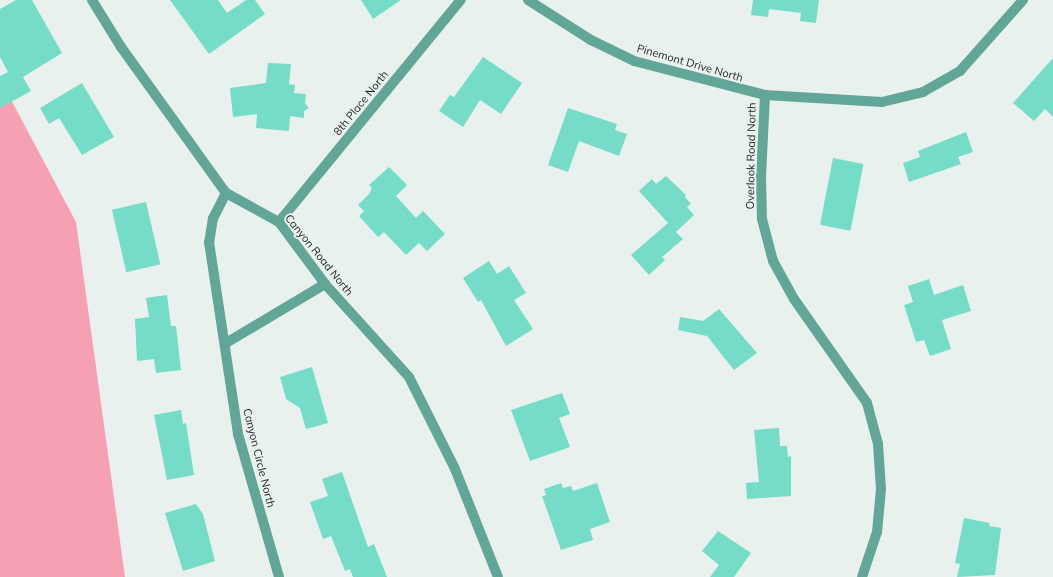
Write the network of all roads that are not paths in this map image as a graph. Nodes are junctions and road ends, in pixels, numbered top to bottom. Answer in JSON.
{"nodes":[{"id":1,"x":92,"y":0,"type":"edge"},
{"id":2,"x":461,"y":0,"type":"edge"},
{"id":3,"x":528,"y":0,"type":"edge"},
{"id":4,"x":1023,"y":0,"type":"edge"},
{"id":5,"x":765,"y":95,"type":"junction"},
{"id":6,"x":226,"y":193,"type":"junction"},
{"id":7,"x":279,"y":222,"type":"junction"},
{"id":8,"x":325,"y":284,"type":"junction"},
{"id":9,"x":226,"y":343,"type":"junction"},
{"id":10,"x":279,"y":577,"type":"edge"},
{"id":11,"x":498,"y":577,"type":"edge"},
{"id":12,"x":862,"y":577,"type":"edge"}],
"edges":[{"from":1,"to":6,"type":"street","name":"Canyon Road North"},
{"from":2,"to":7,"type":"street","name":"8th Place North"},
{"from":3,"to":5,"type":"street","name":"Pinemont Drive North"},
{"from":4,"to":5,"type":"street","name":"Overlook Road North"},
{"from":5,"to":12,"type":"street","name":"Overlook Road North"},
{"from":6,"to":7,"type":"street","name":"Canyon Road North"},
{"from":6,"to":9,"type":"street","name":"Canyon Circle North"},
{"from":7,"to":8,"type":"street","name":"Canyon Road North"},
{"from":8,"to":9,"type":"street"},
{"from":8,"to":11,"type":"street","name":"Canyon Road North"},
{"from":9,"to":10,"type":"street","name":"Canyon Circle North"}]}
